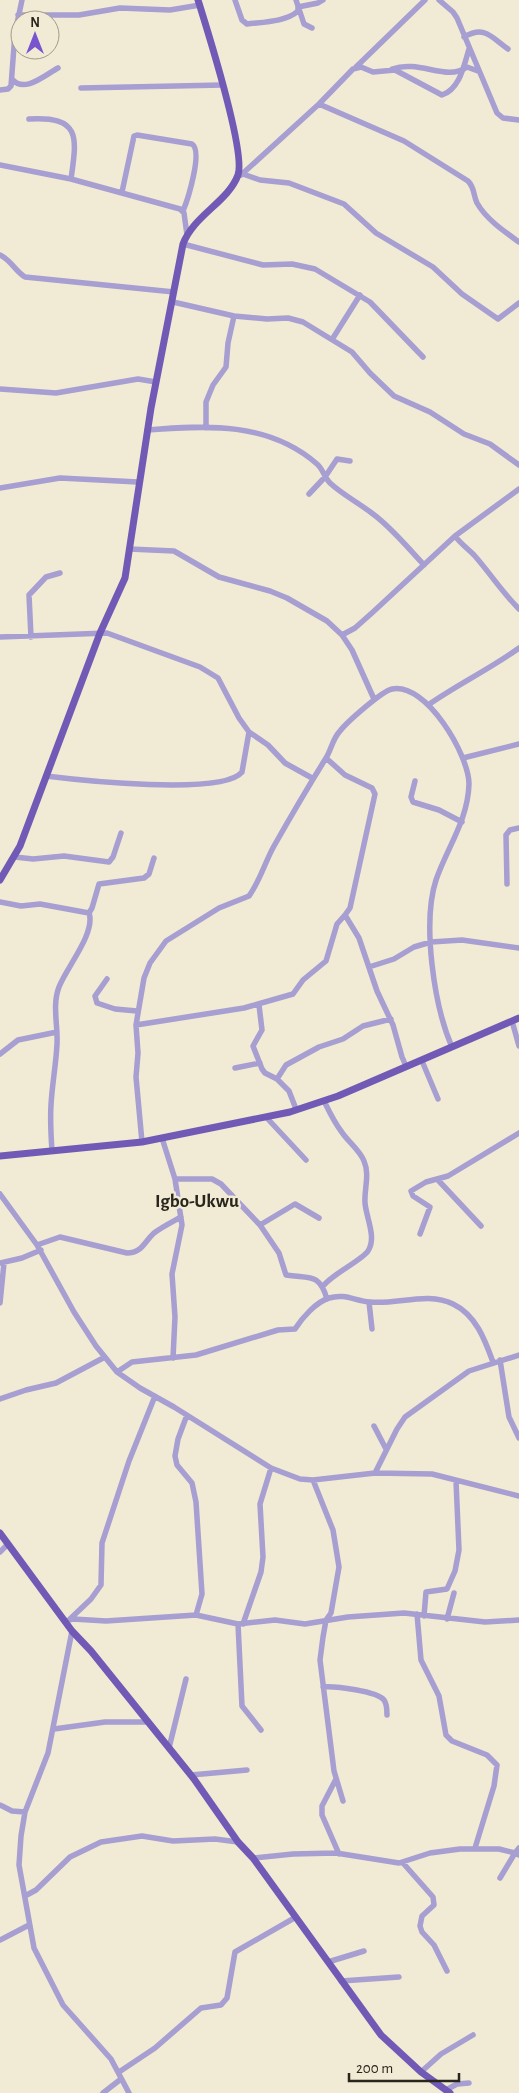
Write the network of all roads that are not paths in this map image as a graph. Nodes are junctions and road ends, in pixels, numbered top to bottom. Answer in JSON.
{"nodes":[{"id":1,"x":235,"y":0,"type":"edge"},
{"id":2,"x":296,"y":0,"type":"edge"},
{"id":3,"x":323,"y":0,"type":"edge"},
{"id":4,"x":424,"y":0,"type":"edge"},
{"id":5,"x":439,"y":0,"type":"edge"},
{"id":6,"x":199,"y":3,"type":"edge"},
{"id":7,"x":298,"y":7,"type":"junction"},
{"id":8,"x":60,"y":15,"type":"edge"},
{"id":9,"x":312,"y":28,"type":"dead end"},
{"id":10,"x":464,"y":37,"type":"junction"},
{"id":11,"x":469,"y":49,"type":"junction"},
{"id":12,"x":508,"y":50,"type":"dead end"},
{"id":13,"x":14,"y":60,"type":"edge"},
{"id":14,"x":356,"y":67,"type":"junction"},
{"id":15,"x":58,"y":68,"type":"dead end"},
{"id":16,"x":390,"y":69,"type":"junction"},
{"id":17,"x":462,"y":70,"type":"junction"},
{"id":18,"x":478,"y":71,"type":"junction"},
{"id":19,"x":12,"y":79,"type":"junction"},
{"id":20,"x":223,"y":85,"type":"junction"},
{"id":21,"x":81,"y":88,"type":"dead end"},
{"id":22,"x":0,"y":90,"type":"edge"},
{"id":23,"x":319,"y":104,"type":"junction"},
{"id":24,"x":29,"y":119,"type":"dead end"},
{"id":25,"x":519,"y":120,"type":"edge"},
{"id":26,"x":238,"y":160,"type":"junction"},
{"id":27,"x":0,"y":165,"type":"edge"},
{"id":28,"x":245,"y":172,"type":"junction"},
{"id":29,"x":71,"y":179,"type":"junction"},
{"id":30,"x":235,"y":180,"type":"junction"},
{"id":31,"x":122,"y":192,"type":"junction"},
{"id":32,"x":183,"y":211,"type":"junction"},
{"id":33,"x":187,"y":235,"type":"junction"},
{"id":34,"x":519,"y":242,"type":"edge"},
{"id":35,"x":183,"y":244,"type":"junction"},
{"id":36,"x":0,"y":256,"type":"edge"},
{"id":37,"x":174,"y":292,"type":"junction"},
{"id":38,"x":360,"y":295,"type":"junction"},
{"id":39,"x":173,"y":302,"type":"junction"},
{"id":40,"x":519,"y":303,"type":"edge"},
{"id":41,"x":234,"y":316,"type":"junction"},
{"id":42,"x":332,"y":338,"type":"junction"},
{"id":43,"x":423,"y":357,"type":"dead end"},
{"id":44,"x":156,"y":382,"type":"junction"},
{"id":45,"x":0,"y":390,"type":"edge"},
{"id":46,"x":206,"y":428,"type":"junction"},
{"id":47,"x":147,"y":430,"type":"junction"},
{"id":48,"x":350,"y":461,"type":"dead end"},
{"id":49,"x":519,"y":465,"type":"edge"},
{"id":50,"x":325,"y":476,"type":"junction"},
{"id":51,"x":138,"y":482,"type":"junction"},
{"id":52,"x":0,"y":488,"type":"edge"},
{"id":53,"x":519,"y":489,"type":"edge"},
{"id":54,"x":309,"y":494,"type":"dead end"},
{"id":55,"x":455,"y":536,"type":"junction"},
{"id":56,"x":128,"y":549,"type":"junction"},
{"id":57,"x":424,"y":564,"type":"junction"},
{"id":58,"x":60,"y":573,"type":"dead end"},
{"id":59,"x":519,"y":609,"type":"edge"},
{"id":60,"x":100,"y":633,"type":"junction"},
{"id":61,"x":342,"y":635,"type":"junction"},
{"id":62,"x":0,"y":637,"type":"edge"},
{"id":63,"x":31,"y":637,"type":"junction"},
{"id":64,"x":519,"y":648,"type":"edge"},
{"id":65,"x":374,"y":699,"type":"junction"},
{"id":66,"x":428,"y":705,"type":"junction"},
{"id":67,"x":249,"y":732,"type":"junction"},
{"id":68,"x":519,"y":744,"type":"edge"},
{"id":69,"x":326,"y":758,"type":"junction"},
{"id":70,"x":463,"y":758,"type":"junction"},
{"id":71,"x":46,"y":776,"type":"junction"},
{"id":72,"x":312,"y":778,"type":"junction"},
{"id":73,"x":415,"y":781,"type":"dead end"},
{"id":74,"x":462,"y":822,"type":"junction"},
{"id":75,"x":519,"y":828,"type":"edge"},
{"id":76,"x":121,"y":833,"type":"dead end"},
{"id":77,"x":15,"y":857,"type":"junction"},
{"id":78,"x":154,"y":858,"type":"dead end"},
{"id":79,"x":0,"y":880,"type":"edge"},
{"id":80,"x":507,"y":884,"type":"dead end"},
{"id":81,"x":0,"y":902,"type":"edge"},
{"id":82,"x":88,"y":913,"type":"junction"},
{"id":83,"x":346,"y":915,"type":"junction"},
{"id":84,"x":431,"y":942,"type":"junction"},
{"id":85,"x":519,"y":948,"type":"edge"},
{"id":86,"x":369,"y":967,"type":"junction"},
{"id":87,"x":107,"y":979,"type":"dead end"},
{"id":88,"x":259,"y":1005,"type":"junction"},
{"id":89,"x":137,"y":1011,"type":"junction"},
{"id":90,"x":519,"y":1018,"type":"edge"},
{"id":91,"x":391,"y":1019,"type":"junction"},
{"id":92,"x":512,"y":1021,"type":"junction"},
{"id":93,"x":136,"y":1025,"type":"junction"},
{"id":94,"x":57,"y":1032,"type":"junction"},
{"id":95,"x":519,"y":1046,"type":"edge"},
{"id":96,"x":452,"y":1047,"type":"junction"},
{"id":97,"x":0,"y":1054,"type":"edge"},
{"id":98,"x":422,"y":1061,"type":"junction"},
{"id":99,"x":260,"y":1063,"type":"junction"},
{"id":100,"x":406,"y":1066,"type":"junction"},
{"id":101,"x":235,"y":1068,"type":"dead end"},
{"id":102,"x":277,"y":1079,"type":"junction"},
{"id":103,"x":438,"y":1099,"type":"dead end"},
{"id":104,"x":324,"y":1101,"type":"junction"},
{"id":105,"x":296,"y":1109,"type":"junction"},
{"id":106,"x":266,"y":1117,"type":"junction"},
{"id":107,"x":519,"y":1133,"type":"edge"},
{"id":108,"x":162,"y":1138,"type":"junction"},
{"id":109,"x":142,"y":1142,"type":"junction"},
{"id":110,"x":52,"y":1151,"type":"junction"},
{"id":111,"x":0,"y":1156,"type":"edge"},
{"id":112,"x":306,"y":1160,"type":"dead end"},
{"id":113,"x":175,"y":1179,"type":"junction"},
{"id":114,"x":438,"y":1180,"type":"junction"},
{"id":115,"x":0,"y":1194,"type":"edge"},
{"id":116,"x":181,"y":1217,"type":"junction"},
{"id":117,"x":319,"y":1218,"type":"dead end"},
{"id":118,"x":260,"y":1225,"type":"junction"},
{"id":119,"x":481,"y":1226,"type":"dead end"},
{"id":120,"x":420,"y":1234,"type":"dead end"},
{"id":121,"x":39,"y":1247,"type":"junction"},
{"id":122,"x":2,"y":1263,"type":"edge"},
{"id":123,"x":323,"y":1286,"type":"junction"},
{"id":124,"x":327,"y":1299,"type":"junction"},
{"id":125,"x":369,"y":1302,"type":"junction"},
{"id":126,"x":0,"y":1303,"type":"edge"},
{"id":127,"x":372,"y":1329,"type":"dead end"},
{"id":128,"x":519,"y":1355,"type":"edge"},
{"id":129,"x":105,"y":1357,"type":"junction"},
{"id":130,"x":174,"y":1358,"type":"junction"},
{"id":131,"x":496,"y":1361,"type":"junction"},
{"id":132,"x":117,"y":1372,"type":"junction"},
{"id":133,"x":155,"y":1396,"type":"junction"},
{"id":134,"x":0,"y":1399,"type":"edge"},
{"id":135,"x":187,"y":1415,"type":"junction"},
{"id":136,"x":374,"y":1426,"type":"dead end"},
{"id":137,"x":519,"y":1438,"type":"edge"},
{"id":138,"x":386,"y":1449,"type":"junction"},
{"id":139,"x":271,"y":1468,"type":"junction"},
{"id":140,"x":374,"y":1473,"type":"junction"},
{"id":141,"x":313,"y":1480,"type":"junction"},
{"id":142,"x":456,"y":1480,"type":"junction"},
{"id":143,"x":519,"y":1496,"type":"edge"},
{"id":144,"x":0,"y":1534,"type":"edge"},
{"id":145,"x":7,"y":1545,"type":"junction"},
{"id":146,"x":0,"y":1552,"type":"edge"},
{"id":147,"x":454,"y":1594,"type":"dead end"},
{"id":148,"x":196,"y":1615,"type":"junction"},
{"id":149,"x":420,"y":1615,"type":"junction"},
{"id":150,"x":447,"y":1619,"type":"junction"},
{"id":151,"x":68,"y":1620,"type":"junction"},
{"id":152,"x":326,"y":1620,"type":"junction"},
{"id":153,"x":519,"y":1620,"type":"edge"},
{"id":154,"x":241,"y":1624,"type":"junction"},
{"id":155,"x":72,"y":1631,"type":"junction"},
{"id":156,"x":186,"y":1678,"type":"dead end"},
{"id":157,"x":323,"y":1687,"type":"junction"},
{"id":158,"x":387,"y":1715,"type":"dead end"},
{"id":159,"x":147,"y":1722,"type":"junction"},
{"id":160,"x":54,"y":1729,"type":"junction"},
{"id":161,"x":261,"y":1730,"type":"dead end"},
{"id":162,"x":169,"y":1748,"type":"junction"},
{"id":163,"x":247,"y":1770,"type":"dead end"},
{"id":164,"x":191,"y":1775,"type":"junction"},
{"id":165,"x":336,"y":1779,"type":"junction"},
{"id":166,"x":343,"y":1801,"type":"dead end"},
{"id":167,"x":0,"y":1805,"type":"edge"},
{"id":168,"x":25,"y":1812,"type":"junction"},
{"id":169,"x":238,"y":1842,"type":"junction"},
{"id":170,"x":475,"y":1848,"type":"junction"},
{"id":171,"x":518,"y":1852,"type":"edge"},
{"id":172,"x":339,"y":1854,"type":"junction"},
{"id":173,"x":253,"y":1858,"type":"junction"},
{"id":174,"x":403,"y":1863,"type":"junction"},
{"id":175,"x":500,"y":1878,"type":"dead end"},
{"id":176,"x":25,"y":1896,"type":"junction"},
{"id":177,"x":296,"y":1917,"type":"junction"},
{"id":178,"x":29,"y":1925,"type":"junction"},
{"id":179,"x":0,"y":1940,"type":"edge"},
{"id":180,"x":364,"y":1951,"type":"dead end"},
{"id":181,"x":328,"y":1962,"type":"junction"},
{"id":182,"x":447,"y":1971,"type":"dead end"},
{"id":183,"x":399,"y":1978,"type":"dead end"},
{"id":184,"x":341,"y":1982,"type":"junction"},
{"id":185,"x":472,"y":2035,"type":"dead end"},
{"id":186,"x":119,"y":2072,"type":"junction"},
{"id":187,"x":421,"y":2072,"type":"junction"},
{"id":188,"x":121,"y":2079,"type":"junction"},
{"id":189,"x":469,"y":2082,"type":"dead end"},
{"id":190,"x":446,"y":2090,"type":"edge"},
{"id":191,"x":103,"y":2093,"type":"edge"},
{"id":192,"x":129,"y":2093,"type":"edge"},
{"id":193,"x":436,"y":2093,"type":"edge"}],
"edges":[{"from":1,"to":7,"type":"street"},
{"from":2,"to":7,"type":"street"},
{"from":3,"to":7,"type":"street"},
{"from":4,"to":14,"type":"street"},
{"from":5,"to":10,"type":"street"},
{"from":6,"to":8,"type":"street"},
{"from":6,"to":20,"type":"main road"},
{"from":7,"to":9,"type":"street"},
{"from":10,"to":11,"type":"street"},
{"from":10,"to":12,"type":"street"},
{"from":11,"to":17,"type":"street"},
{"from":11,"to":18,"type":"street"},
{"from":13,"to":19,"type":"street"},
{"from":14,"to":16,"type":"street"},
{"from":14,"to":23,"type":"street"},
{"from":15,"to":19,"type":"street"},
{"from":16,"to":17,"type":"street"},
{"from":16,"to":17,"type":"street"},
{"from":17,"to":18,"type":"street"},
{"from":18,"to":25,"type":"street"},
{"from":19,"to":22,"type":"street"},
{"from":20,"to":21,"type":"street"},
{"from":20,"to":26,"type":"main road"},
{"from":23,"to":28,"type":"street"},
{"from":23,"to":34,"type":"street"},
{"from":24,"to":29,"type":"street"},
{"from":26,"to":28,"type":"street"},
{"from":26,"to":30,"type":"main road"},
{"from":27,"to":29,"type":"street"},
{"from":28,"to":30,"type":"street"},
{"from":28,"to":40,"type":"street"},
{"from":29,"to":31,"type":"street"},
{"from":30,"to":33,"type":"main road"},
{"from":31,"to":32,"type":"street"},
{"from":31,"to":32,"type":"street"},
{"from":32,"to":33,"type":"street"},
{"from":33,"to":35,"type":"main road"},
{"from":35,"to":37,"type":"main road"},
{"from":35,"to":38,"type":"street"},
{"from":36,"to":37,"type":"street"},
{"from":37,"to":39,"type":"main road"},
{"from":38,"to":42,"type":"street"},
{"from":38,"to":43,"type":"street"},
{"from":39,"to":41,"type":"street"},
{"from":39,"to":44,"type":"main road"},
{"from":41,"to":42,"type":"street"},
{"from":41,"to":46,"type":"street"},
{"from":42,"to":49,"type":"street"},
{"from":44,"to":45,"type":"street"},
{"from":44,"to":47,"type":"main road"},
{"from":46,"to":47,"type":"street"},
{"from":46,"to":50,"type":"street"},
{"from":47,"to":51,"type":"main road"},
{"from":48,"to":50,"type":"street"},
{"from":50,"to":54,"type":"street"},
{"from":50,"to":57,"type":"street"},
{"from":51,"to":52,"type":"street"},
{"from":51,"to":56,"type":"main road"},
{"from":53,"to":55,"type":"street"},
{"from":55,"to":57,"type":"street"},
{"from":55,"to":59,"type":"street"},
{"from":56,"to":60,"type":"main road"},
{"from":56,"to":61,"type":"street"},
{"from":57,"to":61,"type":"street"},
{"from":58,"to":63,"type":"street"},
{"from":60,"to":63,"type":"street"},
{"from":60,"to":67,"type":"street"},
{"from":60,"to":71,"type":"main road"},
{"from":61,"to":65,"type":"street"},
{"from":62,"to":63,"type":"street"},
{"from":64,"to":66,"type":"street"},
{"from":65,"to":66,"type":"street"},
{"from":65,"to":69,"type":"street"},
{"from":66,"to":70,"type":"street"},
{"from":67,"to":71,"type":"street"},
{"from":67,"to":72,"type":"street"},
{"from":68,"to":70,"type":"street"},
{"from":69,"to":72,"type":"street"},
{"from":69,"to":83,"type":"street"},
{"from":70,"to":74,"type":"street"},
{"from":71,"to":77,"type":"main road"},
{"from":72,"to":89,"type":"street"},
{"from":73,"to":74,"type":"street"},
{"from":74,"to":84,"type":"street"},
{"from":75,"to":80,"type":"street"},
{"from":76,"to":77,"type":"street"},
{"from":77,"to":79,"type":"main road"},
{"from":78,"to":82,"type":"street"},
{"from":81,"to":82,"type":"street"},
{"from":82,"to":94,"type":"street"},
{"from":83,"to":86,"type":"street"},
{"from":83,"to":88,"type":"street"},
{"from":84,"to":85,"type":"street"},
{"from":84,"to":86,"type":"street"},
{"from":84,"to":96,"type":"street"},
{"from":86,"to":91,"type":"street"},
{"from":87,"to":89,"type":"street"},
{"from":88,"to":93,"type":"street"},
{"from":88,"to":99,"type":"street"},
{"from":89,"to":93,"type":"street"},
{"from":90,"to":92,"type":"main road"},
{"from":91,"to":100,"type":"street"},
{"from":91,"to":102,"type":"street"},
{"from":92,"to":95,"type":"street"},
{"from":92,"to":96,"type":"main road"},
{"from":93,"to":109,"type":"street"},
{"from":94,"to":97,"type":"street"},
{"from":94,"to":110,"type":"street"},
{"from":96,"to":98,"type":"main road"},
{"from":98,"to":100,"type":"main road"},
{"from":98,"to":103,"type":"street"},
{"from":99,"to":101,"type":"street"},
{"from":99,"to":102,"type":"street"},
{"from":100,"to":104,"type":"main road"},
{"from":102,"to":105,"type":"street"},
{"from":104,"to":105,"type":"main road"},
{"from":104,"to":123,"type":"street"},
{"from":105,"to":106,"type":"main road"},
{"from":106,"to":108,"type":"main road"},
{"from":106,"to":112,"type":"street"},
{"from":107,"to":114,"type":"street"},
{"from":108,"to":109,"type":"main road"},
{"from":108,"to":113,"type":"street"},
{"from":109,"to":110,"type":"main road"},
{"from":110,"to":111,"type":"main road"},
{"from":113,"to":116,"type":"street"},
{"from":113,"to":118,"type":"street"},
{"from":114,"to":119,"type":"street"},
{"from":114,"to":120,"type":"street"},
{"from":115,"to":121,"type":"street"},
{"from":116,"to":121,"type":"street"},
{"from":116,"to":130,"type":"street"},
{"from":117,"to":118,"type":"street"},
{"from":118,"to":123,"type":"street"},
{"from":121,"to":122,"type":"street"},
{"from":121,"to":129,"type":"street"},
{"from":122,"to":126,"type":"street"},
{"from":123,"to":124,"type":"street"},
{"from":124,"to":125,"type":"street"},
{"from":124,"to":130,"type":"street"},
{"from":125,"to":127,"type":"street"},
{"from":125,"to":131,"type":"street"},
{"from":128,"to":131,"type":"street"},
{"from":129,"to":132,"type":"street"},
{"from":129,"to":134,"type":"street"},
{"from":130,"to":132,"type":"street"},
{"from":131,"to":137,"type":"street"},
{"from":131,"to":138,"type":"street"},
{"from":132,"to":133,"type":"street"},
{"from":133,"to":135,"type":"street"},
{"from":133,"to":151,"type":"street"},
{"from":135,"to":139,"type":"street"},
{"from":135,"to":148,"type":"street"},
{"from":136,"to":138,"type":"street"},
{"from":138,"to":140,"type":"street"},
{"from":139,"to":141,"type":"street"},
{"from":139,"to":154,"type":"street"},
{"from":140,"to":141,"type":"street"},
{"from":140,"to":142,"type":"street"},
{"from":141,"to":152,"type":"street"},
{"from":142,"to":143,"type":"street"},
{"from":142,"to":149,"type":"street"},
{"from":144,"to":145,"type":"main road"},
{"from":145,"to":146,"type":"street"},
{"from":145,"to":151,"type":"main road"},
{"from":147,"to":150,"type":"street"},
{"from":148,"to":151,"type":"street"},
{"from":148,"to":154,"type":"street"},
{"from":149,"to":150,"type":"street"},
{"from":149,"to":152,"type":"street"},
{"from":149,"to":170,"type":"street"},
{"from":150,"to":153,"type":"street"},
{"from":151,"to":155,"type":"main road"},
{"from":152,"to":154,"type":"street"},
{"from":152,"to":157,"type":"street"},
{"from":154,"to":161,"type":"street"},
{"from":155,"to":159,"type":"main road"},
{"from":155,"to":160,"type":"street"},
{"from":156,"to":162,"type":"street"},
{"from":157,"to":158,"type":"street"},
{"from":157,"to":165,"type":"street"},
{"from":159,"to":160,"type":"street"},
{"from":159,"to":162,"type":"main road"},
{"from":160,"to":168,"type":"street"},
{"from":162,"to":164,"type":"main road"},
{"from":163,"to":164,"type":"street"},
{"from":164,"to":169,"type":"main road"},
{"from":165,"to":166,"type":"street"},
{"from":165,"to":172,"type":"street"},
{"from":167,"to":168,"type":"street"},
{"from":168,"to":176,"type":"street"},
{"from":169,"to":173,"type":"main road"},
{"from":169,"to":176,"type":"street"},
{"from":170,"to":171,"type":"street"},
{"from":170,"to":174,"type":"street"},
{"from":171,"to":175,"type":"street"},
{"from":172,"to":173,"type":"street"},
{"from":172,"to":174,"type":"street"},
{"from":173,"to":177,"type":"main road"},
{"from":174,"to":182,"type":"street"},
{"from":176,"to":178,"type":"street"},
{"from":177,"to":181,"type":"main road"},
{"from":177,"to":186,"type":"street"},
{"from":178,"to":179,"type":"street"},
{"from":178,"to":186,"type":"street"},
{"from":180,"to":181,"type":"street"},
{"from":181,"to":184,"type":"main road"},
{"from":183,"to":184,"type":"street"},
{"from":184,"to":187,"type":"main road"},
{"from":185,"to":187,"type":"street"},
{"from":186,"to":188,"type":"street"},
{"from":187,"to":190,"type":"main road"},
{"from":188,"to":191,"type":"street"},
{"from":188,"to":192,"type":"street"},
{"from":189,"to":190,"type":"street"},
{"from":190,"to":193,"type":"street"}]}
